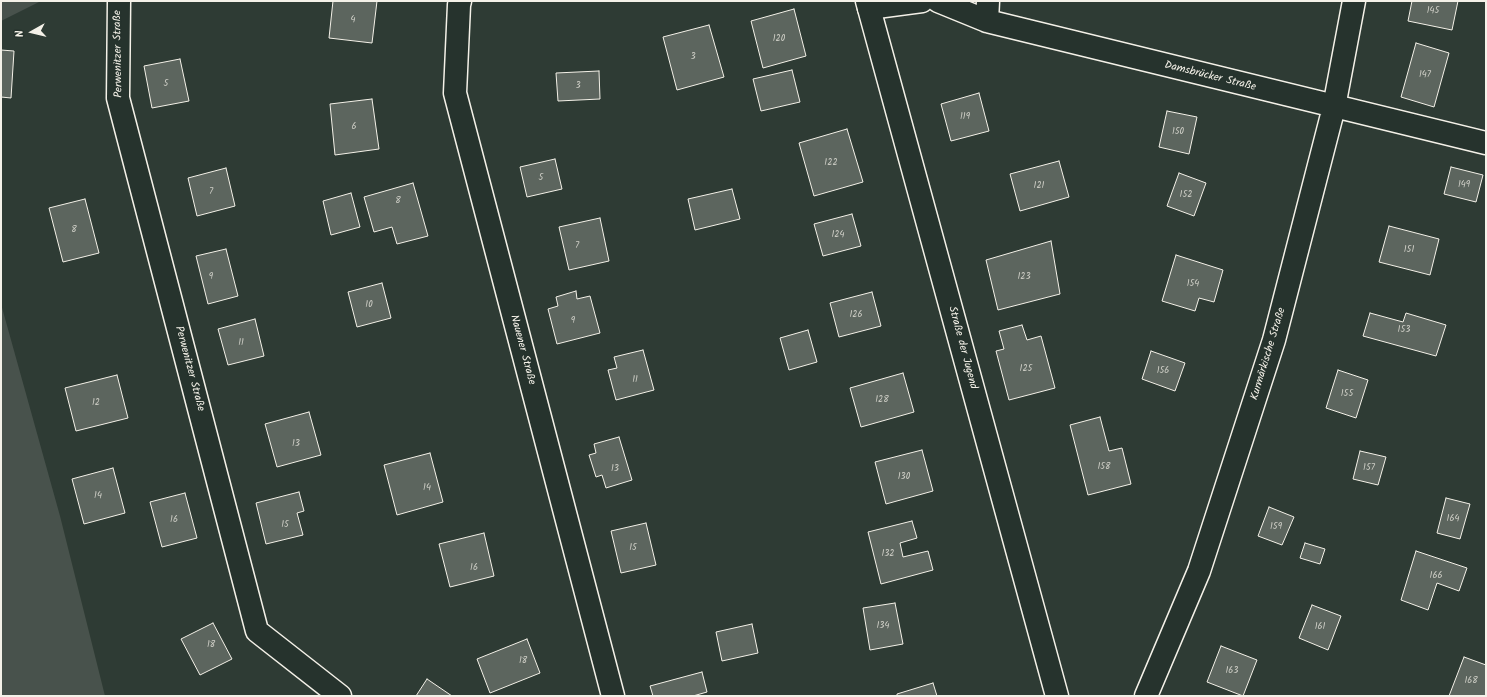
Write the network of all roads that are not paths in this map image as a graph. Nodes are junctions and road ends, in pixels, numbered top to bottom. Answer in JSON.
{"nodes":[{"id":1,"x":118,"y":1,"type":"edge"},
{"id":2,"x":460,"y":1,"type":"edge"},
{"id":3,"x":922,"y":1,"type":"edge"},
{"id":4,"x":938,"y":1,"type":"edge"},
{"id":5,"x":1354,"y":1,"type":"edge"},
{"id":6,"x":868,"y":4,"type":"edge"},
{"id":7,"x":988,"y":11,"type":"edge"},
{"id":8,"x":1334,"y":107,"type":"junction"},
{"id":9,"x":1486,"y":143,"type":"edge"},
{"id":10,"x":340,"y":696,"type":"edge"},
{"id":11,"x":613,"y":696,"type":"edge"},
{"id":12,"x":1057,"y":696,"type":"edge"},
{"id":13,"x":1146,"y":696,"type":"edge"}],
"edges":[{"from":1,"to":10,"type":"street","name":"Perwenitzer Straße"},
{"from":2,"to":11,"type":"street","name":"Nauener Straße"},
{"from":3,"to":6,"type":"street"},
{"from":4,"to":7,"type":"street","name":"Damsbrücker Straße"},
{"from":5,"to":8,"type":"street","name":"Kurmärkische Straße"},
{"from":6,"to":12,"type":"street","name":"Straße der Jugend"},
{"from":7,"to":8,"type":"street","name":"Damsbrücker Straße"},
{"from":8,"to":9,"type":"street","name":"Damsbrücker Straße"},
{"from":8,"to":13,"type":"street","name":"Kurmärkische Straße"}]}
